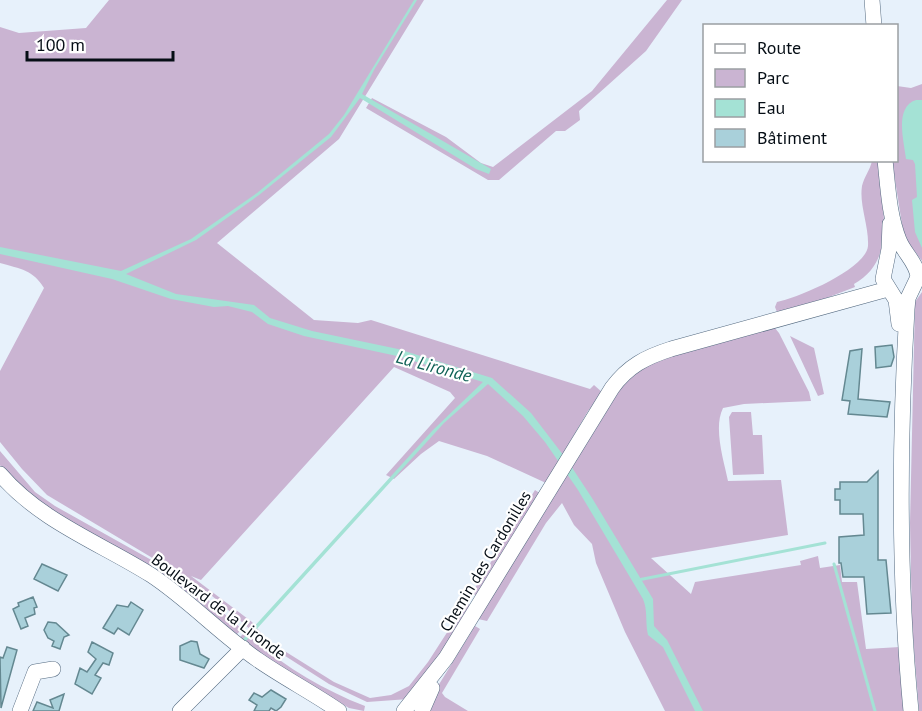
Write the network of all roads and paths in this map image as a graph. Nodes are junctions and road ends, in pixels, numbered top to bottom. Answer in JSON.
{"nodes":[{"id":1,"x":872,"y":0,"type":"edge"},
{"id":2,"x":874,"y":24,"type":"edge"},
{"id":3,"x":885,"y":162,"type":"edge"},
{"id":4,"x":890,"y":209,"type":"junction"},
{"id":5,"x":917,"y":268,"type":"edge"},
{"id":6,"x":884,"y":269,"type":"junction"},
{"id":7,"x":916,"y":287,"type":"edge"},
{"id":8,"x":889,"y":290,"type":"junction"},
{"id":9,"x":812,"y":309,"type":"junction"},
{"id":10,"x":902,"y":369,"type":"junction"},
{"id":11,"x":0,"y":474,"type":"edge"},
{"id":12,"x":243,"y":648,"type":"junction"},
{"id":13,"x":446,"y":658,"type":"junction"},
{"id":14,"x":53,"y":669,"type":"dead end"},
{"id":15,"x":188,"y":708,"type":"edge"},
{"id":16,"x":334,"y":708,"type":"edge"},
{"id":17,"x":20,"y":711,"type":"edge"},
{"id":18,"x":349,"y":711,"type":"edge"},
{"id":19,"x":404,"y":711,"type":"edge"},
{"id":20,"x":423,"y":711,"type":"edge"},
{"id":21,"x":911,"y":711,"type":"edge"}],
"edges":[{"from":1,"to":2,"type":"street"},
{"from":3,"to":4,"type":"street"},
{"from":4,"to":5,"type":"street"},
{"from":4,"to":6,"type":"street"},
{"from":5,"to":6,"type":"street"},
{"from":5,"to":7,"type":"street"},
{"from":6,"to":8,"type":"street"},
{"from":6,"to":9,"type":"street"},
{"from":7,"to":8,"type":"street"},
{"from":7,"to":10,"type":"street"},
{"from":8,"to":9,"type":"street"},
{"from":8,"to":10,"type":"street"},
{"from":9,"to":13,"type":"street","name":"Chemin des Cardonilles"},
{"from":10,"to":21,"type":"street"},
{"from":11,"to":12,"type":"street","name":"Boulevard de la Lironde"},
{"from":12,"to":15,"type":"street"},
{"from":12,"to":16,"type":"street","name":"Boulevard de la Lironde"},
{"from":13,"to":19,"type":"street","name":"Chemin des Cardonilles"},
{"from":13,"to":20,"type":"street","name":"Chemin des Cardonilles"},
{"from":14,"to":17,"type":"street"},
{"from":16,"to":18,"type":"street","name":"Boulevard de la Lironde"}]}
